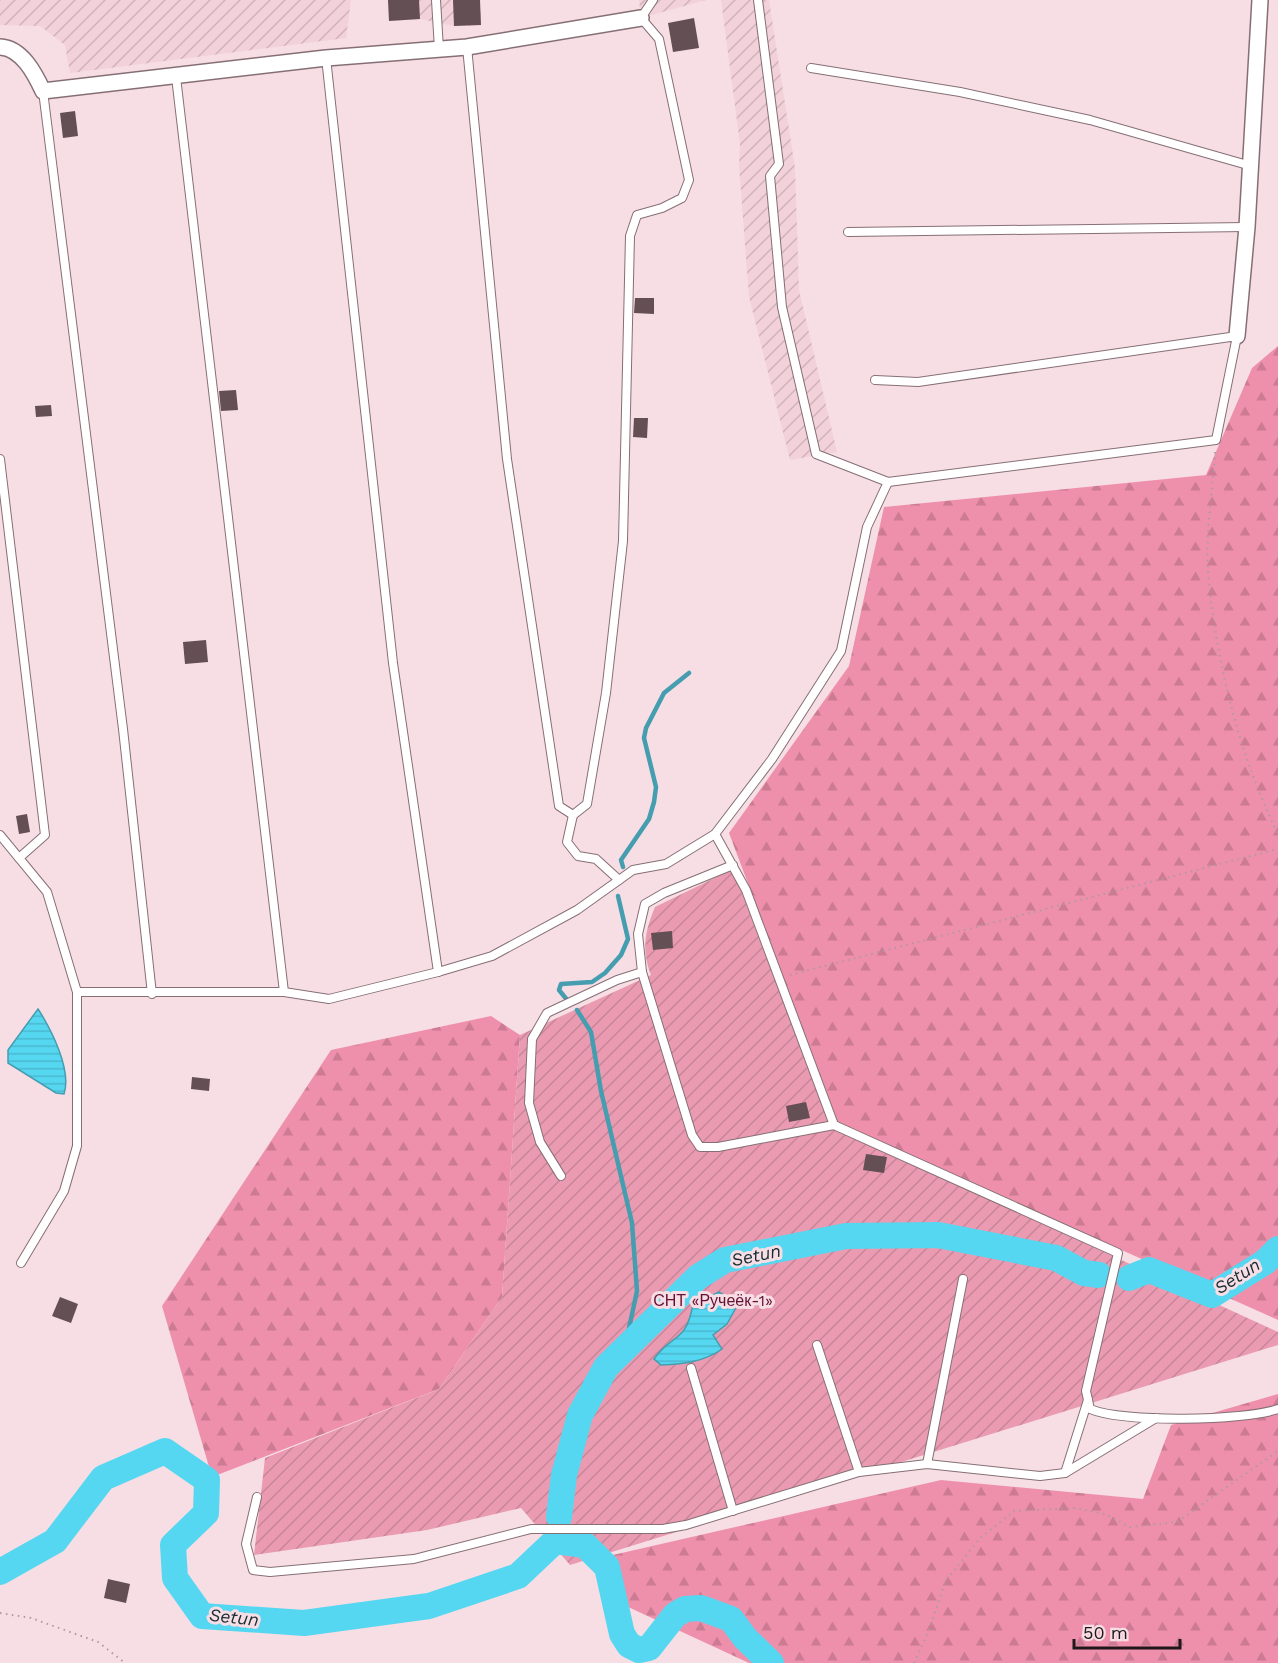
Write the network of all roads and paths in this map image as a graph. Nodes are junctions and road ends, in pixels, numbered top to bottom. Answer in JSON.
{"nodes":[{"id":1,"x":436,"y":0,"type":"edge"},
{"id":2,"x":653,"y":0,"type":"edge"},
{"id":3,"x":758,"y":0,"type":"edge"},
{"id":4,"x":1260,"y":0,"type":"edge"},
{"id":5,"x":641,"y":18,"type":"junction"},
{"id":6,"x":0,"y":47,"type":"edge"},
{"id":7,"x":467,"y":47,"type":"junction"},
{"id":8,"x":440,"y":49,"type":"junction"},
{"id":9,"x":326,"y":58,"type":"junction"},
{"id":10,"x":811,"y":68,"type":"dead end"},
{"id":11,"x":176,"y":77,"type":"junction"},
{"id":12,"x":43,"y":91,"type":"junction"},
{"id":13,"x":1251,"y":166,"type":"junction"},
{"id":14,"x":1247,"y":227,"type":"junction"},
{"id":15,"x":848,"y":232,"type":"dead end"},
{"id":16,"x":1237,"y":336,"type":"junction"},
{"id":17,"x":875,"y":380,"type":"dead end"},
{"id":18,"x":1216,"y":440,"type":"junction"},
{"id":19,"x":0,"y":459,"type":"edge"},
{"id":20,"x":888,"y":482,"type":"junction"},
{"id":21,"x":573,"y":815,"type":"junction"},
{"id":22,"x":715,"y":834,"type":"junction"},
{"id":23,"x":1278,"y":834,"type":"edge"},
{"id":24,"x":0,"y":835,"type":"edge"},
{"id":25,"x":1278,"y":849,"type":"edge"},
{"id":26,"x":19,"y":858,"type":"junction"},
{"id":27,"x":733,"y":865,"type":"junction"},
{"id":28,"x":619,"y":880,"type":"junction"},
{"id":29,"x":438,"y":972,"type":"junction"},
{"id":30,"x":642,"y":972,"type":"junction"},
{"id":31,"x":783,"y":977,"type":"dead end"},
{"id":32,"x":77,"y":992,"type":"junction"},
{"id":33,"x":284,"y":992,"type":"junction"},
{"id":34,"x":152,"y":994,"type":"junction"},
{"id":35,"x":834,"y":1125,"type":"junction"},
{"id":36,"x":561,"y":1176,"type":"dead end"},
{"id":37,"x":21,"y":1263,"type":"dead end"},
{"id":38,"x":963,"y":1279,"type":"dead end"},
{"id":39,"x":817,"y":1345,"type":"dead end"},
{"id":40,"x":691,"y":1368,"type":"dead end"},
{"id":41,"x":1088,"y":1399,"type":"junction"},
{"id":42,"x":1278,"y":1409,"type":"edge"},
{"id":43,"x":1156,"y":1418,"type":"junction"},
{"id":44,"x":1278,"y":1451,"type":"edge"},
{"id":45,"x":927,"y":1464,"type":"junction"},
{"id":46,"x":859,"y":1472,"type":"junction"},
{"id":47,"x":1065,"y":1473,"type":"junction"},
{"id":48,"x":257,"y":1497,"type":"dead end"},
{"id":49,"x":733,"y":1511,"type":"junction"},
{"id":50,"x":0,"y":1614,"type":"edge"},
{"id":51,"x":125,"y":1663,"type":"edge"},
{"id":52,"x":914,"y":1663,"type":"edge"}],
"edges":[{"from":1,"to":8,"type":"lane"},
{"from":2,"to":5,"type":"lane"},
{"from":3,"to":20,"type":"lane"},
{"from":4,"to":13,"type":"street"},
{"from":5,"to":7,"type":"street"},
{"from":5,"to":21,"type":"lane"},
{"from":6,"to":12,"type":"street"},
{"from":7,"to":8,"type":"street"},
{"from":7,"to":21,"type":"lane"},
{"from":8,"to":9,"type":"street"},
{"from":9,"to":11,"type":"street"},
{"from":9,"to":29,"type":"lane"},
{"from":10,"to":13,"type":"lane"},
{"from":11,"to":12,"type":"street"},
{"from":11,"to":33,"type":"lane"},
{"from":12,"to":34,"type":"lane"},
{"from":13,"to":14,"type":"street"},
{"from":14,"to":15,"type":"lane"},
{"from":14,"to":16,"type":"street"},
{"from":16,"to":17,"type":"lane"},
{"from":16,"to":18,"type":"lane"},
{"from":18,"to":20,"type":"lane"},
{"from":18,"to":23,"type":"path"},
{"from":19,"to":26,"type":"lane"},
{"from":20,"to":22,"type":"lane"},
{"from":21,"to":28,"type":"lane"},
{"from":22,"to":27,"type":"lane"},
{"from":22,"to":28,"type":"lane"},
{"from":24,"to":26,"type":"lane"},
{"from":25,"to":31,"type":"path"},
{"from":26,"to":32,"type":"lane"},
{"from":27,"to":30,"type":"lane"},
{"from":27,"to":35,"type":"lane"},
{"from":28,"to":29,"type":"lane"},
{"from":29,"to":33,"type":"lane"},
{"from":30,"to":35,"type":"lane"},
{"from":30,"to":36,"type":"lane"},
{"from":32,"to":34,"type":"lane"},
{"from":32,"to":37,"type":"lane"},
{"from":33,"to":34,"type":"lane"},
{"from":35,"to":41,"type":"lane"},
{"from":38,"to":45,"type":"lane"},
{"from":39,"to":46,"type":"lane"},
{"from":40,"to":49,"type":"lane"},
{"from":41,"to":43,"type":"lane"},
{"from":41,"to":47,"type":"lane"},
{"from":42,"to":43,"type":"lane"},
{"from":43,"to":47,"type":"lane"},
{"from":44,"to":52,"type":"path"},
{"from":45,"to":46,"type":"lane"},
{"from":45,"to":47,"type":"lane"},
{"from":46,"to":49,"type":"lane"},
{"from":48,"to":49,"type":"lane"},
{"from":50,"to":51,"type":"path"}]}
